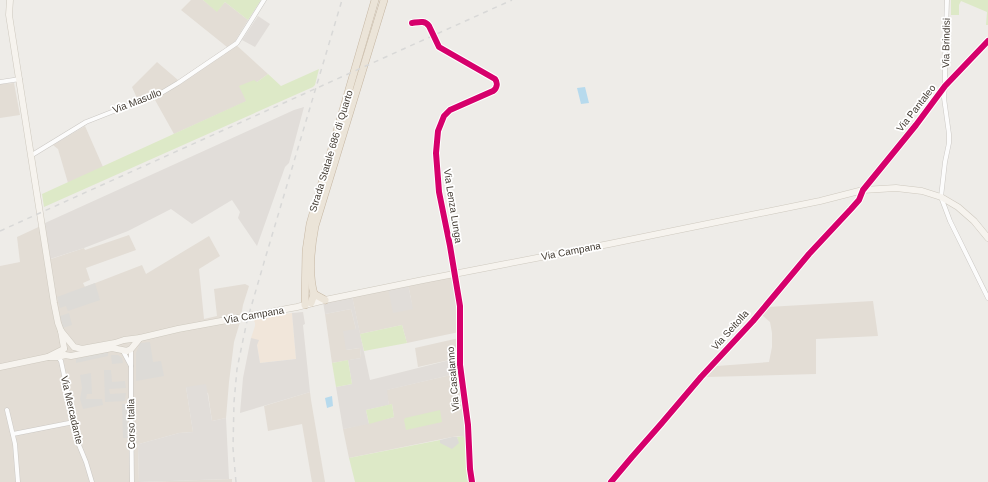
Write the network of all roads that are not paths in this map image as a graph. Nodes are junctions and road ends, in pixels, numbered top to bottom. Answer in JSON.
{"nodes":[{"id":1,"x":10,"y":0,"type":"edge"},
{"id":2,"x":264,"y":0,"type":"edge"},
{"id":3,"x":375,"y":0,"type":"edge"},
{"id":4,"x":384,"y":0,"type":"edge"},
{"id":5,"x":947,"y":0,"type":"edge"},
{"id":6,"x":412,"y":23,"type":"dead end"},
{"id":7,"x":431,"y":29,"type":"dead end"},
{"id":8,"x":435,"y":40,"type":"tunnel mouth"},
{"id":9,"x":988,"y":41,"type":"edge"},
{"id":10,"x":20,"y":79,"type":"junction"},
{"id":11,"x":0,"y":82,"type":"edge"},
{"id":12,"x":945,"y":86,"type":"junction"},
{"id":13,"x":32,"y":154,"type":"junction"},
{"id":14,"x":863,"y":190,"type":"junction"},
{"id":15,"x":941,"y":197,"type":"junction"},
{"id":16,"x":988,"y":238,"type":"edge"},
{"id":17,"x":454,"y":274,"type":"junction"},
{"id":18,"x":314,"y":294,"type":"junction"},
{"id":19,"x":988,"y":298,"type":"edge"},
{"id":20,"x":325,"y":300,"type":"junction"},
{"id":21,"x":308,"y":304,"type":"junction"},
{"id":22,"x":62,"y":331,"type":"junction"},
{"id":23,"x":140,"y":338,"type":"junction"},
{"id":24,"x":125,"y":340,"type":"junction"},
{"id":25,"x":73,"y":346,"type":"junction"},
{"id":26,"x":131,"y":348,"type":"junction"},
{"id":27,"x":123,"y":350,"type":"junction"},
{"id":28,"x":64,"y":351,"type":"junction"},
{"id":29,"x":72,"y":356,"type":"junction"},
{"id":30,"x":48,"y":357,"type":"junction"},
{"id":31,"x":60,"y":359,"type":"junction"},
{"id":32,"x":0,"y":366,"type":"edge"},
{"id":33,"x":131,"y":366,"type":"junction"},
{"id":34,"x":7,"y":410,"type":"dead end"},
{"id":35,"x":74,"y":422,"type":"junction"},
{"id":36,"x":13,"y":434,"type":"junction"},
{"id":37,"x":18,"y":482,"type":"edge"},
{"id":38,"x":92,"y":482,"type":"edge"},
{"id":39,"x":132,"y":482,"type":"edge"},
{"id":40,"x":472,"y":482,"type":"edge"},
{"id":41,"x":611,"y":482,"type":"edge"}],
"edges":[{"from":1,"to":10,"type":"main road"},
{"from":2,"to":13,"type":"street","name":"Via Masullo"},
{"from":3,"to":21,"type":"highway","name":"Strada Statale 686 di Quarto"},
{"from":4,"to":18,"type":"highway","name":"Strada Statale 686 di Quarto"},
{"from":5,"to":12,"type":"street","name":"Via Brindisi"},
{"from":6,"to":7,"type":"street"},
{"from":8,"to":17,"type":"street","name":"Via Lenza Lunga"},
{"from":9,"to":12,"type":"street","name":"Via Pantaleo"},
{"from":10,"to":11,"type":"street"},
{"from":10,"to":13,"type":"main road"},
{"from":12,"to":14,"type":"street","name":"Via Pantaleo"},
{"from":12,"to":15,"type":"street","name":"Via Brindisi"},
{"from":13,"to":22,"type":"main road"},
{"from":14,"to":15,"type":"main road","name":"Via Campana"},
{"from":14,"to":17,"type":"main road","name":"Via Campana"},
{"from":14,"to":41,"type":"street","name":"Via Seitolla"},
{"from":15,"to":16,"type":"main road","name":"Via Campana"},
{"from":15,"to":19,"type":"street"},
{"from":17,"to":20,"type":"main road","name":"Via Campana"},
{"from":17,"to":40,"type":"street","name":"Via Casalanno"},
{"from":18,"to":20,"type":"highway"},
{"from":18,"to":21,"type":"highway"},
{"from":20,"to":21,"type":"main road","name":"Via Campana"},
{"from":21,"to":23,"type":"main road","name":"Via Campana"},
{"from":22,"to":25,"type":"main road"},
{"from":22,"to":28,"type":"main road"},
{"from":23,"to":24,"type":"main road","name":"Via Campana"},
{"from":23,"to":26,"type":"main road"},
{"from":24,"to":25,"type":"main road","name":"Via Campana"},
{"from":24,"to":26,"type":"main road"},
{"from":24,"to":27,"type":"main road"},
{"from":25,"to":28,"type":"main road","name":"Via Campana"},
{"from":25,"to":29,"type":"main road"},
{"from":26,"to":27,"type":"main road","name":"Via Campana"},
{"from":26,"to":33,"type":"street","name":"Corso Italia"},
{"from":27,"to":29,"type":"main road","name":"Via Campana"},
{"from":27,"to":33,"type":"street","name":"Corso Italia"},
{"from":28,"to":29,"type":"main road","name":"Via Campana"},
{"from":28,"to":30,"type":"main road","name":"Via Campana"},
{"from":28,"to":31,"type":"main road","name":"Via Campana"},
{"from":30,"to":31,"type":"main road","name":"Via Campana"},
{"from":30,"to":32,"type":"main road","name":"Via Campana"},
{"from":31,"to":35,"type":"street","name":"Via Mercadante"},
{"from":33,"to":39,"type":"street","name":"Corso Italia"},
{"from":34,"to":36,"type":"street"},
{"from":35,"to":36,"type":"street"},
{"from":35,"to":38,"type":"street","name":"Via Mercadante"},
{"from":36,"to":37,"type":"street"}]}
